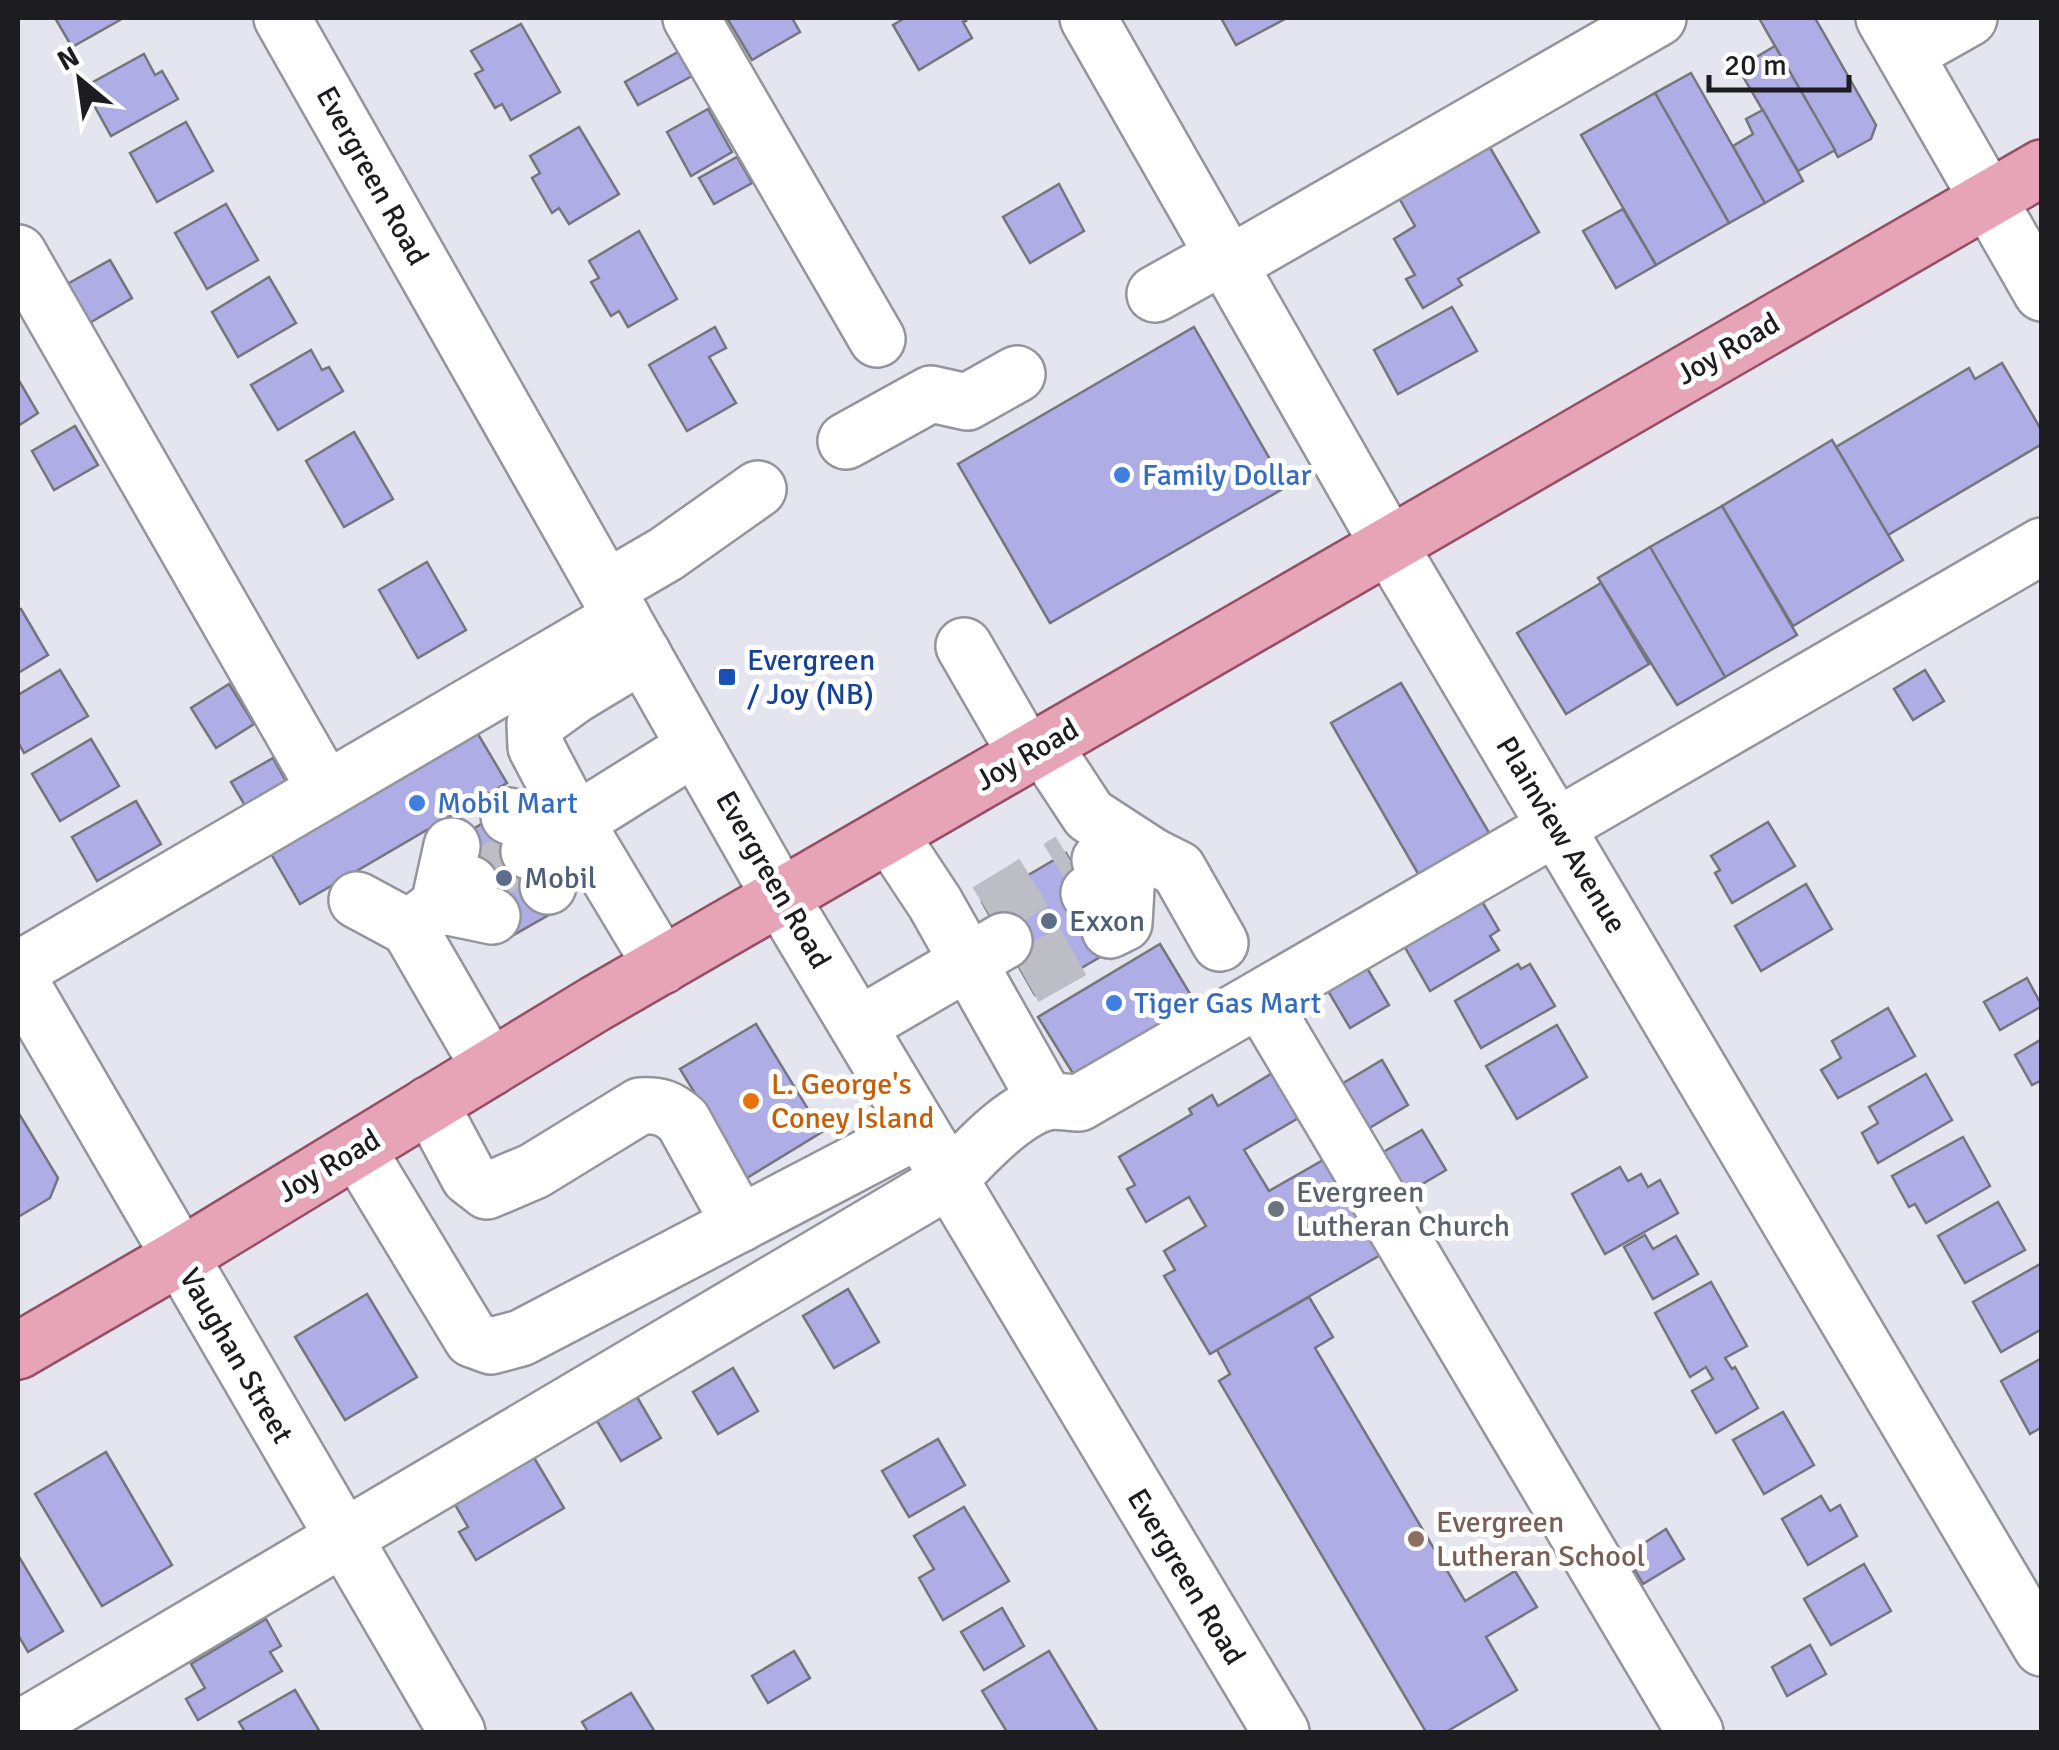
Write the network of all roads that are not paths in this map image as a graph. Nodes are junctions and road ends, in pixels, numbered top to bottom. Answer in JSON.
{"nodes":[{"id":1,"x":282,"y":18,"type":"edge"},
{"id":2,"x":692,"y":18,"type":"edge"},
{"id":3,"x":1088,"y":18,"type":"edge"},
{"id":4,"x":1658,"y":18,"type":"edge"},
{"id":5,"x":1969,"y":18,"type":"edge"},
{"id":6,"x":1895,"y":36,"type":"edge"},
{"id":7,"x":2042,"y":168,"type":"edge"},
{"id":8,"x":1987,"y":199,"type":"junction"},
{"id":9,"x":18,"y":253,"type":"edge"},
{"id":10,"x":1225,"y":260,"type":"junction"},
{"id":11,"x":2042,"y":293,"type":"edge"},
{"id":12,"x":1155,"y":294,"type":"dead end"},
{"id":13,"x":877,"y":338,"type":"dead end"},
{"id":14,"x":1016,"y":374,"type":"dead end"},
{"id":15,"x":846,"y":441,"type":"dead end"},
{"id":16,"x":758,"y":489,"type":"dead end"},
{"id":17,"x":1390,"y":545,"type":"junction"},
{"id":18,"x":2042,"y":546,"type":"edge"},
{"id":19,"x":624,"y":620,"type":"junction"},
{"id":20,"x":964,"y":646,"type":"dead end"},
{"id":21,"x":696,"y":747,"type":"junction"},
{"id":22,"x":1035,"y":750,"type":"junction"},
{"id":23,"x":326,"y":790,"type":"junction"},
{"id":24,"x":1557,"y":828,"type":"junction"},
{"id":25,"x":890,"y":835,"type":"junction"},
{"id":26,"x":543,"y":842,"type":"junction"},
{"id":27,"x":781,"y":898,"type":"junction"},
{"id":28,"x":357,"y":900,"type":"dead end"},
{"id":29,"x":1220,"y":942,"type":"dead end"},
{"id":30,"x":996,"y":948,"type":"junction"},
{"id":31,"x":662,"y":966,"type":"junction"},
{"id":32,"x":18,"y":970,"type":"edge"},
{"id":33,"x":18,"y":978,"type":"edge"},
{"id":34,"x":1260,"y":999,"type":"junction"},
{"id":35,"x":858,"y":1026,"type":"junction"},
{"id":36,"x":490,"y":1068,"type":"junction"},
{"id":37,"x":1047,"y":1102,"type":"junction"},
{"id":38,"x":430,"y":1104,"type":"junction"},
{"id":39,"x":920,"y":1130,"type":"junction"},
{"id":40,"x":357,"y":1149,"type":"junction"},
{"id":41,"x":949,"y":1180,"type":"junction"},
{"id":42,"x":740,"y":1224,"type":"junction"},
{"id":43,"x":178,"y":1258,"type":"junction"},
{"id":44,"x":18,"y":1351,"type":"edge"},
{"id":45,"x":342,"y":1537,"type":"junction"},
{"id":46,"x":2042,"y":1648,"type":"edge"},
{"id":47,"x":18,"y":1730,"type":"edge"},
{"id":48,"x":457,"y":1732,"type":"edge"},
{"id":49,"x":1281,"y":1732,"type":"edge"},
{"id":50,"x":1694,"y":1732,"type":"edge"}],
"edges":[{"from":1,"to":19,"type":"street","name":"Evergreen Road"},
{"from":2,"to":13,"type":"street"},
{"from":3,"to":10,"type":"street","name":"Plainview Avenue"},
{"from":4,"to":10,"type":"street"},
{"from":5,"to":6,"type":"street"},
{"from":6,"to":8,"type":"street"},
{"from":7,"to":8,"type":"main road","name":"Joy Road"},
{"from":8,"to":11,"type":"street"},
{"from":8,"to":17,"type":"main road","name":"Joy Road"},
{"from":9,"to":23,"type":"street"},
{"from":10,"to":12,"type":"street"},
{"from":10,"to":17,"type":"street","name":"Plainview Avenue"},
{"from":14,"to":15,"type":"street"},
{"from":16,"to":19,"type":"street"},
{"from":17,"to":22,"type":"main road","name":"Joy Road"},
{"from":17,"to":24,"type":"street","name":"Plainview Avenue"},
{"from":18,"to":24,"type":"street"},
{"from":19,"to":21,"type":"street","name":"Evergreen Road"},
{"from":19,"to":23,"type":"street"},
{"from":19,"to":26,"type":"street"},
{"from":20,"to":22,"type":"street"},
{"from":21,"to":26,"type":"street"},
{"from":21,"to":27,"type":"street","name":"Evergreen Road"},
{"from":22,"to":25,"type":"main road","name":"Joy Road"},
{"from":22,"to":29,"type":"street"},
{"from":23,"to":32,"type":"street"},
{"from":24,"to":34,"type":"street"},
{"from":24,"to":46,"type":"street","name":"Plainview Avenue"},
{"from":25,"to":27,"type":"main road","name":"Joy Road"},
{"from":25,"to":30,"type":"street"},
{"from":26,"to":31,"type":"street"},
{"from":27,"to":31,"type":"main road","name":"Joy Road"},
{"from":27,"to":35,"type":"street","name":"Evergreen Road"},
{"from":28,"to":36,"type":"street"},
{"from":30,"to":35,"type":"street"},
{"from":30,"to":37,"type":"street"},
{"from":31,"to":36,"type":"main road","name":"Joy Road"},
{"from":33,"to":43,"type":"street","name":"Vaughan Street"},
{"from":34,"to":37,"type":"street"},
{"from":34,"to":50,"type":"street"},
{"from":35,"to":39,"type":"street","name":"Evergreen Road"},
{"from":36,"to":38,"type":"main road","name":"Joy Road"},
{"from":37,"to":41,"type":"street"},
{"from":38,"to":40,"type":"main road","name":"Joy Road"},
{"from":38,"to":42,"type":"street"},
{"from":39,"to":41,"type":"street","name":"Evergreen Road"},
{"from":39,"to":42,"type":"street"},
{"from":40,"to":42,"type":"street"},
{"from":40,"to":43,"type":"main road","name":"Joy Road"},
{"from":41,"to":45,"type":"street"},
{"from":41,"to":49,"type":"street","name":"Evergreen Road"},
{"from":43,"to":44,"type":"main road","name":"Joy Road"},
{"from":43,"to":45,"type":"street","name":"Vaughan Street"},
{"from":45,"to":47,"type":"street"},
{"from":45,"to":48,"type":"street","name":"Vaughan Street"}]}
